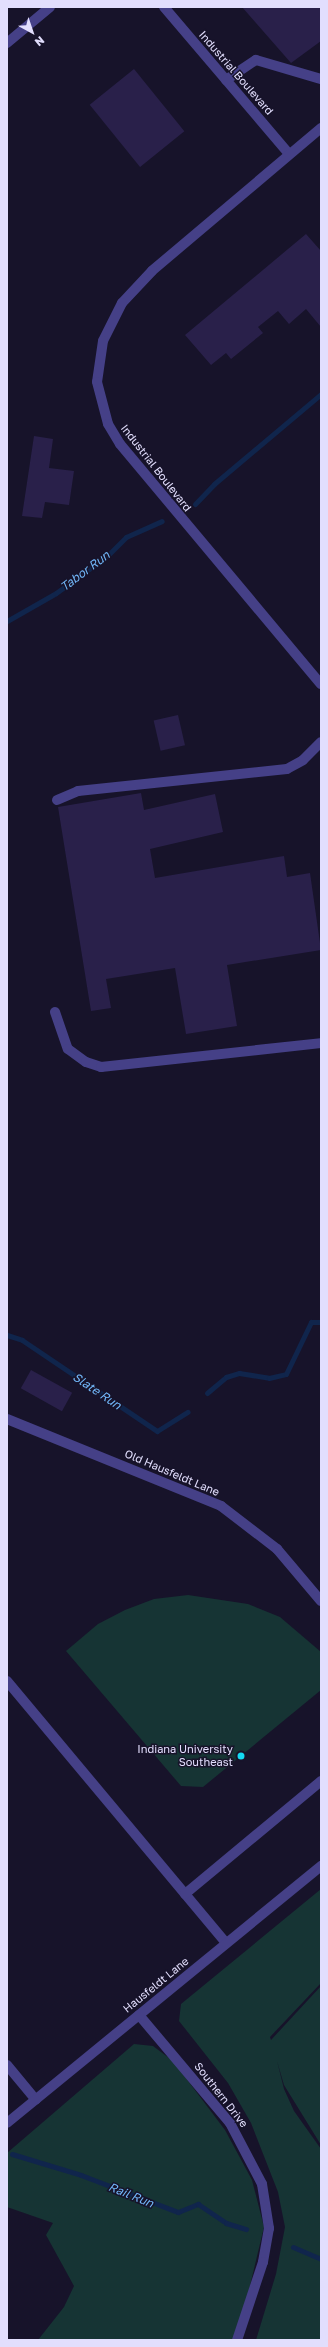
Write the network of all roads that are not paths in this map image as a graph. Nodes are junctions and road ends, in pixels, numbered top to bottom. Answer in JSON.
{"nodes":[{"id":1,"x":50,"y":7,"type":"edge"},
{"id":2,"x":166,"y":8,"type":"edge"},
{"id":3,"x":7,"y":43,"type":"edge"},
{"id":4,"x":321,"y":79,"type":"edge"},
{"id":5,"x":226,"y":80,"type":"junction"},
{"id":6,"x":321,"y":128,"type":"edge"},
{"id":7,"x":289,"y":154,"type":"junction"},
{"id":8,"x":321,"y":684,"type":"edge"},
{"id":9,"x":321,"y":742,"type":"edge"},
{"id":10,"x":57,"y":800,"type":"dead end"},
{"id":11,"x":56,"y":1012,"type":"dead end"},
{"id":12,"x":321,"y":1043,"type":"edge"},
{"id":13,"x":7,"y":1419,"type":"edge"},
{"id":14,"x":321,"y":1601,"type":"edge"},
{"id":15,"x":7,"y":1681,"type":"edge"},
{"id":16,"x":321,"y":1781,"type":"edge"},
{"id":17,"x":321,"y":1866,"type":"edge"},
{"id":18,"x":185,"y":1894,"type":"junction"},
{"id":19,"x":226,"y":1943,"type":"junction"},
{"id":20,"x":139,"y":2015,"type":"junction"},
{"id":21,"x":7,"y":2065,"type":"edge"},
{"id":22,"x":36,"y":2100,"type":"junction"},
{"id":23,"x":8,"y":2121,"type":"edge"},
{"id":24,"x":237,"y":2340,"type":"edge"}],
"edges":[{"from":1,"to":3,"type":"street"},
{"from":2,"to":5,"type":"street","name":"Industrial Boulevard"},
{"from":4,"to":5,"type":"street"},
{"from":5,"to":7,"type":"street","name":"Industrial Boulevard"},
{"from":6,"to":7,"type":"street","name":"Industrial Boulevard"},
{"from":7,"to":8,"type":"street","name":"Industrial Boulevard"},
{"from":9,"to":10,"type":"street"},
{"from":11,"to":12,"type":"street"},
{"from":13,"to":14,"type":"street","name":"Old Hausfeldt Lane"},
{"from":15,"to":18,"type":"street"},
{"from":16,"to":18,"type":"street"},
{"from":17,"to":19,"type":"street","name":"Hausfeldt Lane"},
{"from":18,"to":19,"type":"street"},
{"from":19,"to":20,"type":"street","name":"Hausfeldt Lane"},
{"from":20,"to":22,"type":"street","name":"Hausfeldt Lane"},
{"from":20,"to":24,"type":"street","name":"Southern Drive"},
{"from":21,"to":22,"type":"street"},
{"from":22,"to":23,"type":"street","name":"Hausfeldt Lane"}]}
